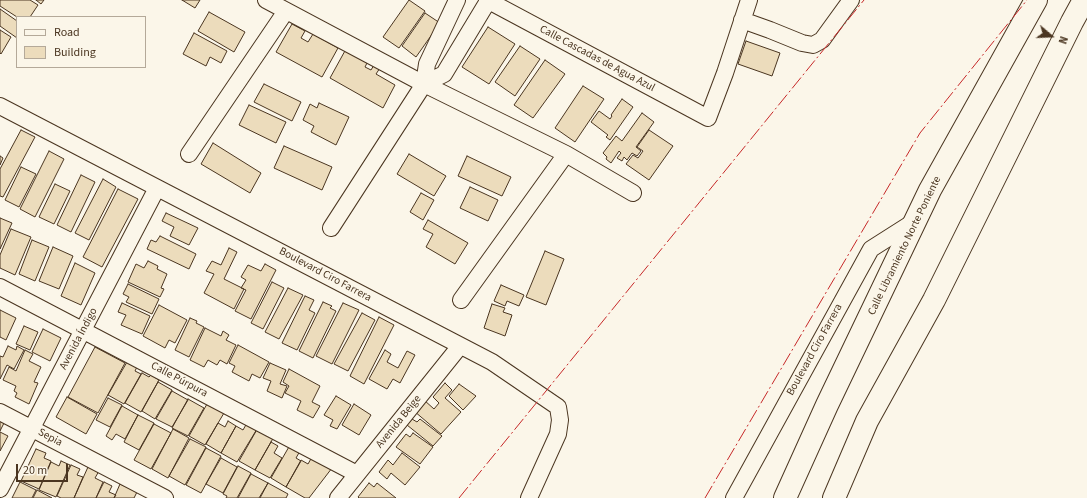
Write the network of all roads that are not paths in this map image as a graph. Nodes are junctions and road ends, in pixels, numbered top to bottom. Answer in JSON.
{"nodes":[{"id":1,"x":266,"y":0,"type":"edge"},
{"id":2,"x":457,"y":0,"type":"edge"},
{"id":3,"x":487,"y":0,"type":"edge"},
{"id":4,"x":749,"y":0,"type":"edge"},
{"id":5,"x":851,"y":0,"type":"edge"},
{"id":6,"x":1036,"y":0,"type":"edge"},
{"id":7,"x":1084,"y":0,"type":"edge"},
{"id":8,"x":286,"y":10,"type":"junction"},
{"id":9,"x":742,"y":20,"type":"junction"},
{"id":10,"x":424,"y":84,"type":"junction"},
{"id":11,"x":0,"y":106,"type":"edge"},
{"id":12,"x":189,"y":154,"type":"dead end"},
{"id":13,"x":566,"y":154,"type":"junction"},
{"id":14,"x":157,"y":188,"type":"junction"},
{"id":15,"x":633,"y":193,"type":"dead end"},
{"id":16,"x":915,"y":221,"type":"junction"},
{"id":17,"x":331,"y":228,"type":"dead end"},
{"id":18,"x":0,"y":287,"type":"edge"},
{"id":19,"x":461,"y":300,"type":"dead end"},
{"id":20,"x":83,"y":330,"type":"junction"},
{"id":21,"x":460,"y":346,"type":"junction"},
{"id":22,"x":0,"y":412,"type":"edge"},
{"id":23,"x":32,"y":428,"type":"junction"},
{"id":24,"x":357,"y":474,"type":"junction"},
{"id":25,"x":0,"y":489,"type":"edge"},
{"id":26,"x":164,"y":498,"type":"edge"},
{"id":27,"x":338,"y":498,"type":"edge"},
{"id":28,"x":529,"y":498,"type":"edge"},
{"id":29,"x":734,"y":498,"type":"edge"},
{"id":30,"x":785,"y":498,"type":"edge"},
{"id":31,"x":834,"y":498,"type":"edge"}],
"edges":[{"from":1,"to":8,"type":"street"},
{"from":2,"to":10,"type":"street"},
{"from":3,"to":9,"type":"street","name":"Calle Cascadas de Agua Azul"},
{"from":3,"to":10,"type":"street"},
{"from":4,"to":9,"type":"street"},
{"from":5,"to":9,"type":"street"},
{"from":6,"to":16,"type":"highway","name":"Calle Libramiento Norte Poniente"},
{"from":7,"to":31,"type":"highway"},
{"from":8,"to":10,"type":"street"},
{"from":8,"to":12,"type":"street"},
{"from":10,"to":13,"type":"street"},
{"from":10,"to":17,"type":"street"},
{"from":11,"to":14,"type":"street","name":"Boulevard Ciro Farrera"},
{"from":13,"to":15,"type":"street"},
{"from":13,"to":19,"type":"street"},
{"from":14,"to":20,"type":"street","name":"Avenida Índigo"},
{"from":14,"to":21,"type":"street","name":"Boulevard Ciro Farrera"},
{"from":16,"to":29,"type":"street","name":"Boulevard Ciro Farrera"},
{"from":16,"to":30,"type":"highway","name":"Calle Libramiento Norte Poniente"},
{"from":18,"to":20,"type":"street","name":"Calle Púrpura"},
{"from":20,"to":23,"type":"street","name":"Avenida Índigo"},
{"from":20,"to":24,"type":"street","name":"Calle Púrpura"},
{"from":21,"to":24,"type":"street","name":"Avenida Beige"},
{"from":21,"to":28,"type":"street","name":"Boulevard Ciro Farrera"},
{"from":22,"to":23,"type":"street","name":"Sepia"},
{"from":23,"to":25,"type":"street","name":"Avenida Índigo"},
{"from":23,"to":26,"type":"street","name":"Sepia"},
{"from":24,"to":27,"type":"street","name":"Avenida Beige"}]}
